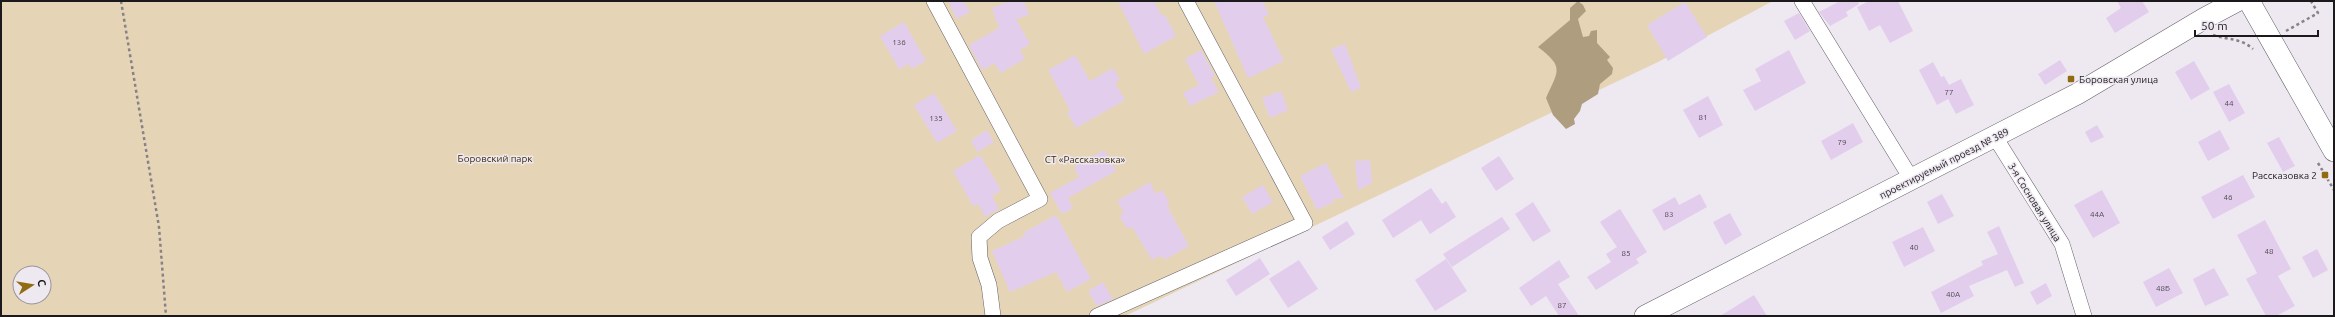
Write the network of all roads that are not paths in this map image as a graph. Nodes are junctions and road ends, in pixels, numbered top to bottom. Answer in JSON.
{"nodes":[{"id":1,"x":934,"y":1,"type":"edge"},
{"id":2,"x":1186,"y":1,"type":"edge"},
{"id":3,"x":1802,"y":1,"type":"edge"},
{"id":4,"x":2237,"y":1,"type":"edge"},
{"id":5,"x":2249,"y":1,"type":"edge"},
{"id":6,"x":1995,"y":137,"type":"junction"},
{"id":7,"x":2334,"y":151,"type":"edge"},
{"id":8,"x":1912,"y":180,"type":"junction"},
{"id":9,"x":993,"y":316,"type":"edge"},
{"id":10,"x":1097,"y":316,"type":"edge"},
{"id":11,"x":1645,"y":316,"type":"edge"},
{"id":12,"x":2084,"y":316,"type":"edge"}],
"edges":[{"from":1,"to":9,"type":"street"},
{"from":2,"to":10,"type":"street"},
{"from":3,"to":8,"type":"street"},
{"from":4,"to":6,"type":"main road","name":"проектируемый проезд № 389"},
{"from":5,"to":7,"type":"main road"},
{"from":6,"to":8,"type":"main road","name":"проектируемый проезд № 389"},
{"from":6,"to":12,"type":"street","name":"3-я Сосновая улица"},
{"from":8,"to":11,"type":"main road","name":"проектируемый проезд № 389"}]}
